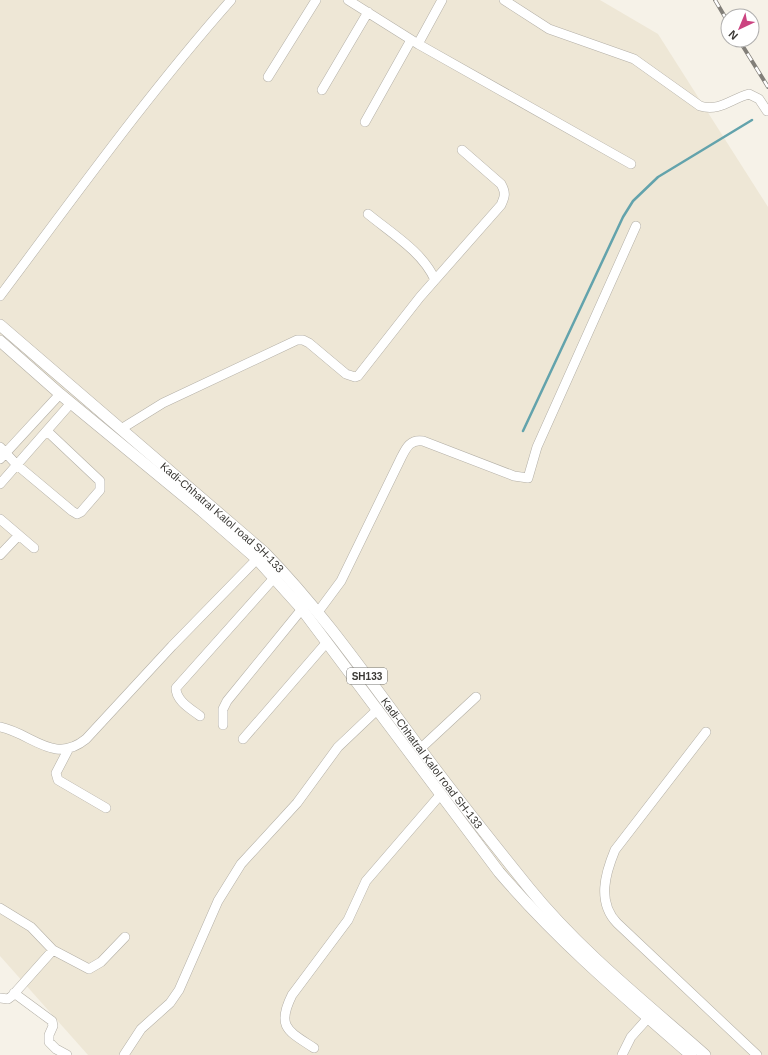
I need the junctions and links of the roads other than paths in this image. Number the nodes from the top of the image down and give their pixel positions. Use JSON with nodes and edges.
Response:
{"nodes":[{"id":1,"x":231,"y":0,"type":"edge"},
{"id":2,"x":316,"y":0,"type":"edge"},
{"id":3,"x":348,"y":0,"type":"edge"},
{"id":4,"x":442,"y":0,"type":"edge"},
{"id":5,"x":504,"y":0,"type":"edge"},
{"id":6,"x":368,"y":12,"type":"junction"},
{"id":7,"x":415,"y":42,"type":"junction"},
{"id":8,"x":268,"y":77,"type":"dead end"},
{"id":9,"x":322,"y":90,"type":"dead end"},
{"id":10,"x":768,"y":111,"type":"edge"},
{"id":11,"x":365,"y":122,"type":"dead end"},
{"id":12,"x":462,"y":150,"type":"dead end"},
{"id":13,"x":631,"y":164,"type":"dead end"},
{"id":14,"x":368,"y":214,"type":"dead end"},
{"id":15,"x":636,"y":226,"type":"dead end"},
{"id":16,"x":435,"y":280,"type":"junction"},
{"id":17,"x":0,"y":296,"type":"edge"},
{"id":18,"x":0,"y":325,"type":"edge"},
{"id":19,"x":0,"y":341,"type":"edge"},
{"id":20,"x":60,"y":394,"type":"junction"},
{"id":21,"x":71,"y":403,"type":"junction"},
{"id":22,"x":121,"y":428,"type":"junction"},
{"id":23,"x":47,"y":431,"type":"junction"},
{"id":24,"x":2,"y":453,"type":"edge"},
{"id":25,"x":17,"y":465,"type":"junction"},
{"id":26,"x":0,"y":484,"type":"edge"},
{"id":27,"x":0,"y":519,"type":"edge"},
{"id":28,"x":18,"y":536,"type":"junction"},
{"id":29,"x":34,"y":548,"type":"dead end"},
{"id":30,"x":0,"y":556,"type":"edge"},
{"id":31,"x":257,"y":559,"type":"junction"},
{"id":32,"x":274,"y":578,"type":"junction"},
{"id":33,"x":305,"y":605,"type":"junction"},
{"id":34,"x":318,"y":612,"type":"junction"},
{"id":35,"x":327,"y":642,"type":"junction"},
{"id":36,"x":476,"y":697,"type":"dead end"},
{"id":37,"x":378,"y":709,"type":"junction"},
{"id":38,"x":200,"y":716,"type":"dead end"},
{"id":39,"x":223,"y":725,"type":"dead end"},
{"id":40,"x":0,"y":727,"type":"edge"},
{"id":41,"x":706,"y":732,"type":"dead end"},
{"id":42,"x":243,"y":739,"type":"dead end"},
{"id":43,"x":420,"y":749,"type":"junction"},
{"id":44,"x":68,"y":750,"type":"junction"},
{"id":45,"x":441,"y":794,"type":"junction"},
{"id":46,"x":106,"y":808,"type":"dead end"},
{"id":47,"x":0,"y":908,"type":"edge"},
{"id":48,"x":125,"y":936,"type":"dead end"},
{"id":49,"x":53,"y":950,"type":"junction"},
{"id":50,"x":14,"y":993,"type":"junction"},
{"id":51,"x":0,"y":998,"type":"edge"},
{"id":52,"x":648,"y":1018,"type":"junction"},
{"id":53,"x":314,"y":1048,"type":"dead end"},
{"id":54,"x":67,"y":1055,"type":"edge"},
{"id":55,"x":124,"y":1055,"type":"edge"},
{"id":56,"x":622,"y":1055,"type":"edge"},
{"id":57,"x":691,"y":1055,"type":"edge"},
{"id":58,"x":705,"y":1055,"type":"edge"},
{"id":59,"x":756,"y":1055,"type":"edge"}],
"edges":[{"from":1,"to":17,"type":"street"},
{"from":2,"to":8,"type":"street"},
{"from":3,"to":6,"type":"street"},
{"from":4,"to":7,"type":"street"},
{"from":5,"to":10,"type":"street"},
{"from":6,"to":7,"type":"street"},
{"from":6,"to":9,"type":"street"},
{"from":7,"to":11,"type":"street"},
{"from":7,"to":13,"type":"street"},
{"from":12,"to":16,"type":"street"},
{"from":14,"to":16,"type":"street"},
{"from":15,"to":34,"type":"street"},
{"from":16,"to":22,"type":"street"},
{"from":18,"to":22,"type":"main road","name":"Kadi-Chhatral Kalol road SH-133","number":"SH133"},
{"from":19,"to":20,"type":"main road","name":"Kadi-Chhatral Kalol road SH-133","number":"SH133"},
{"from":20,"to":21,"type":"main road","name":"Kadi-Chhatral Kalol road SH-133","number":"SH133"},
{"from":20,"to":24,"type":"street"},
{"from":21,"to":23,"type":"street"},
{"from":21,"to":31,"type":"main road","name":"Kadi-Chhatral Kalol road SH-133","number":"SH133"},
{"from":22,"to":33,"type":"main road","name":"Kadi-Chhatral Kalol road SH-133","number":"SH133"},
{"from":23,"to":25,"type":"street"},
{"from":23,"to":25,"type":"street"},
{"from":24,"to":25,"type":"street"},
{"from":25,"to":26,"type":"street"},
{"from":27,"to":28,"type":"street"},
{"from":28,"to":29,"type":"street"},
{"from":28,"to":30,"type":"street"},
{"from":31,"to":32,"type":"main road","name":"Kadi-Chhatral Kalol road SH-133","number":"SH133"},
{"from":31,"to":44,"type":"street"},
{"from":32,"to":33,"type":"main road","name":"Kadi-Chhatral Kalol road SH-133","number":"SH133"},
{"from":32,"to":38,"type":"street"},
{"from":33,"to":34,"type":"main road","name":"Kadi-Chhatral Kalol road SH-133","number":"SH133"},
{"from":33,"to":35,"type":"main road","name":"Kadi-Chhatral Kalol road SH-133","number":"SH133"},
{"from":33,"to":39,"type":"street"},
{"from":34,"to":43,"type":"main road","name":"Kadi-Chhatral Kalol road SH-133","number":"SH133"},
{"from":35,"to":37,"type":"main road","name":"Kadi-Chhatral Kalol road SH-133","number":"SH133"},
{"from":35,"to":42,"type":"street"},
{"from":36,"to":43,"type":"street"},
{"from":37,"to":45,"type":"main road","name":"Kadi-Chhatral Kalol road SH-133","number":"SH133"},
{"from":37,"to":55,"type":"street"},
{"from":40,"to":44,"type":"street"},
{"from":41,"to":59,"type":"street"},
{"from":43,"to":58,"type":"main road","name":"Kadi-Chhatral Kalol road SH-133","number":"SH133"},
{"from":44,"to":46,"type":"street"},
{"from":45,"to":52,"type":"main road","name":"Kadi-Chhatral Kalol road SH-133","number":"SH133"},
{"from":45,"to":53,"type":"street"},
{"from":47,"to":49,"type":"street"},
{"from":48,"to":49,"type":"street"},
{"from":49,"to":50,"type":"street"},
{"from":50,"to":51,"type":"street"},
{"from":50,"to":54,"type":"street"},
{"from":52,"to":56,"type":"street"},
{"from":52,"to":57,"type":"main road","name":"Kadi-Chhatral Kalol road SH-133","number":"SH133"}]}
